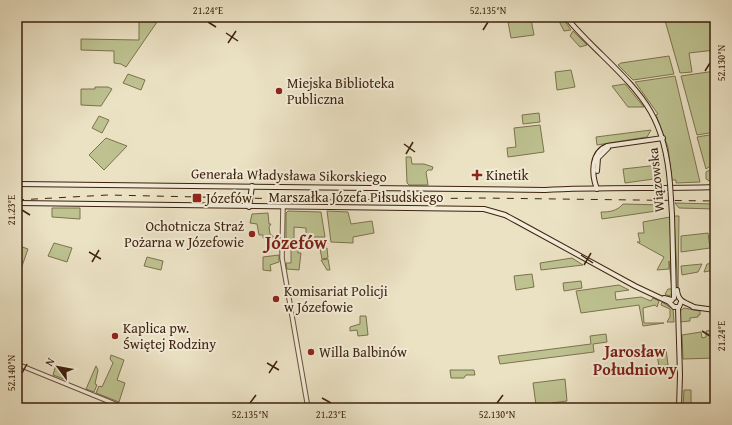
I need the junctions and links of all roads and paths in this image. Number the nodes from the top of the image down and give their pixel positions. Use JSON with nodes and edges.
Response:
{"nodes":[{"id":1,"x":566,"y":17,"type":"edge"},
{"id":2,"x":663,"y":138,"type":"junction"},
{"id":3,"x":17,"y":184,"type":"edge"},
{"id":4,"x":252,"y":186,"type":"junction"},
{"id":5,"x":670,"y":186,"type":"junction"},
{"id":6,"x":597,"y":188,"type":"junction"},
{"id":7,"x":715,"y":188,"type":"edge"},
{"id":8,"x":17,"y":203,"type":"edge"},
{"id":9,"x":250,"y":207,"type":"junction"},
{"id":10,"x":283,"y":207,"type":"junction"},
{"id":11,"x":676,"y":303,"type":"junction"},
{"id":12,"x":715,"y":310,"type":"edge"},
{"id":13,"x":17,"y":364,"type":"edge"},
{"id":14,"x":125,"y":408,"type":"edge"},
{"id":15,"x":308,"y":408,"type":"edge"},
{"id":16,"x":679,"y":408,"type":"edge"}],
"edges":[{"from":1,"to":2,"type":"main road","name":"Wiązowska"},
{"from":2,"to":5,"type":"main road","name":"Wiązowska"},
{"from":2,"to":6,"type":"main road"},
{"from":3,"to":4,"type":"main road","name":"Generała Władysława Sikorskiego"},
{"from":4,"to":6,"type":"main road","name":"Generała Władysława Sikorskiego"},
{"from":4,"to":9,"type":"main road"},
{"from":5,"to":6,"type":"main road","name":"Generała Władysława Sikorskiego"},
{"from":5,"to":7,"type":"main road","name":"Generała Władysława Sikorskiego"},
{"from":5,"to":11,"type":"main road","name":"Wiązowska","bridge":true},
{"from":8,"to":9,"type":"main road","name":"Marszałka Józefa Piłsudskiego"},
{"from":9,"to":10,"type":"main road","name":"Marszałka Józefa Piłsudskiego"},
{"from":10,"to":11,"type":"main road","name":"Marszałka Józefa Piłsudskiego"},
{"from":10,"to":15,"type":"street"},
{"from":11,"to":12,"type":"main road","name":"Marszałka Józefa Piłsudskiego"},
{"from":11,"to":16,"type":"main road","name":"Wiązowska"},
{"from":13,"to":14,"type":"street"}]}
